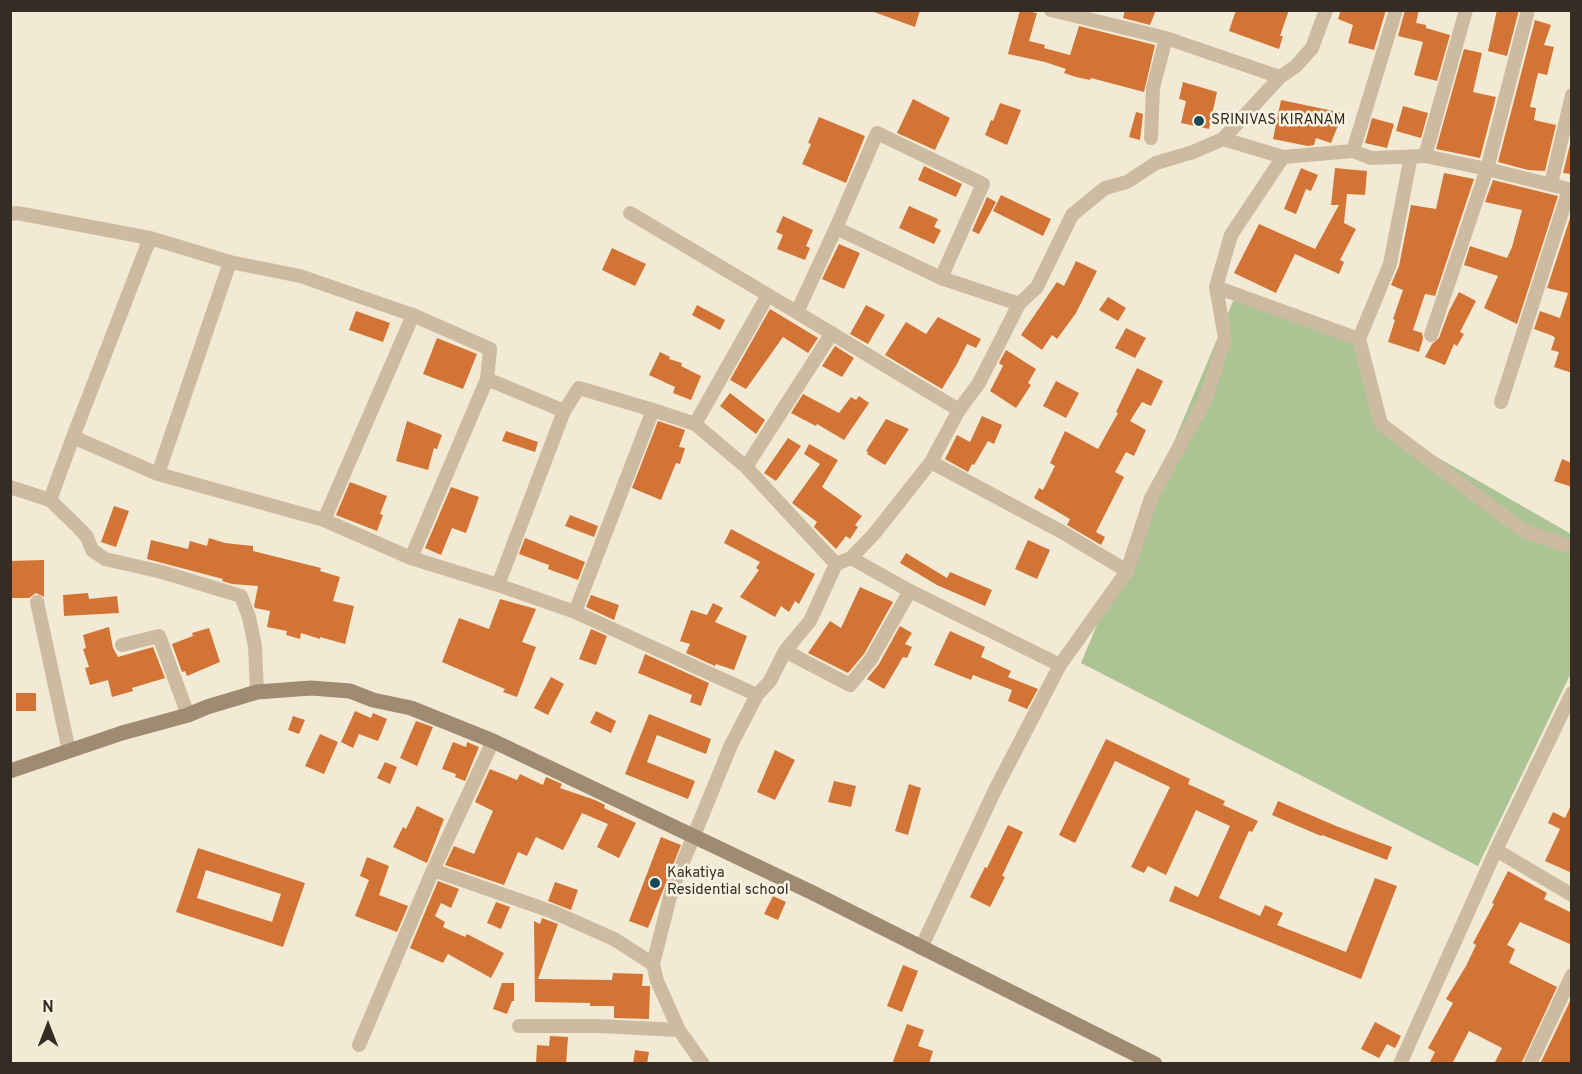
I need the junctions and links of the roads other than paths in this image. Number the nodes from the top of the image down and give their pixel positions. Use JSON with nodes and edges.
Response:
{"nodes":[{"id":1,"x":1051,"y":10,"type":"edge"},
{"id":2,"x":1326,"y":10,"type":"edge"},
{"id":3,"x":1396,"y":10,"type":"edge"},
{"id":4,"x":1466,"y":10,"type":"edge"},
{"id":5,"x":1528,"y":10,"type":"edge"},
{"id":6,"x":1166,"y":38,"type":"junction"},
{"id":7,"x":1280,"y":77,"type":"junction"},
{"id":8,"x":1572,"y":95,"type":"edge"},
{"id":9,"x":1151,"y":138,"type":"dead end"},
{"id":10,"x":1223,"y":139,"type":"junction"},
{"id":11,"x":1353,"y":151,"type":"junction"},
{"id":12,"x":1411,"y":156,"type":"junction"},
{"id":13,"x":1425,"y":156,"type":"junction"},
{"id":14,"x":1283,"y":157,"type":"junction"},
{"id":15,"x":1487,"y":169,"type":"junction"},
{"id":16,"x":1551,"y":184,"type":"junction"},
{"id":17,"x":1570,"y":190,"type":"edge"},
{"id":18,"x":630,"y":213,"type":"dead end"},
{"id":19,"x":10,"y":214,"type":"edge"},
{"id":20,"x":836,"y":228,"type":"junction"},
{"id":21,"x":150,"y":238,"type":"junction"},
{"id":22,"x":230,"y":262,"type":"junction"},
{"id":23,"x":941,"y":278,"type":"junction"},
{"id":24,"x":1216,"y":287,"type":"junction"},
{"id":25,"x":768,"y":295,"type":"junction"},
{"id":26,"x":1019,"y":304,"type":"junction"},
{"id":27,"x":797,"y":312,"type":"junction"},
{"id":28,"x":413,"y":315,"type":"junction"},
{"id":29,"x":832,"y":333,"type":"junction"},
{"id":30,"x":1431,"y":335,"type":"dead end"},
{"id":31,"x":1359,"y":339,"type":"junction"},
{"id":32,"x":487,"y":379,"type":"junction"},
{"id":33,"x":1501,"y":402,"type":"dead end"},
{"id":34,"x":653,"y":410,"type":"junction"},
{"id":35,"x":959,"y":410,"type":"junction"},
{"id":36,"x":564,"y":411,"type":"junction"},
{"id":37,"x":695,"y":424,"type":"junction"},
{"id":38,"x":73,"y":437,"type":"junction"},
{"id":39,"x":931,"y":462,"type":"junction"},
{"id":40,"x":746,"y":467,"type":"junction"},
{"id":41,"x":158,"y":474,"type":"junction"},
{"id":42,"x":10,"y":487,"type":"edge"},
{"id":43,"x":50,"y":500,"type":"junction"},
{"id":44,"x":324,"y":520,"type":"junction"},
{"id":45,"x":1572,"y":547,"type":"edge"},
{"id":46,"x":411,"y":558,"type":"junction"},
{"id":47,"x":851,"y":558,"type":"junction"},
{"id":48,"x":836,"y":564,"type":"junction"},
{"id":49,"x":1126,"y":571,"type":"junction"},
{"id":50,"x":498,"y":585,"type":"junction"},
{"id":51,"x":910,"y":591,"type":"junction"},
{"id":52,"x":38,"y":602,"type":"dead end"},
{"id":53,"x":575,"y":612,"type":"junction"},
{"id":54,"x":122,"y":645,"type":"dead end"},
{"id":55,"x":785,"y":651,"type":"junction"},
{"id":56,"x":1060,"y":665,"type":"junction"},
{"id":57,"x":257,"y":692,"type":"junction"},
{"id":58,"x":1572,"y":693,"type":"edge"},
{"id":59,"x":758,"y":695,"type":"junction"},
{"id":60,"x":188,"y":715,"type":"junction"},
{"id":61,"x":493,"y":741,"type":"junction"},
{"id":62,"x":69,"y":751,"type":"junction"},
{"id":63,"x":10,"y":771,"type":"edge"},
{"id":64,"x":693,"y":835,"type":"junction"},
{"id":65,"x":1496,"y":849,"type":"junction"},
{"id":66,"x":433,"y":870,"type":"junction"},
{"id":67,"x":1572,"y":895,"type":"edge"},
{"id":68,"x":921,"y":948,"type":"junction"},
{"id":69,"x":653,"y":964,"type":"junction"},
{"id":70,"x":1572,"y":975,"type":"edge"},
{"id":71,"x":519,"y":1026,"type":"dead end"},
{"id":72,"x":678,"y":1030,"type":"junction"},
{"id":73,"x":359,"y":1045,"type":"dead end"},
{"id":74,"x":703,"y":1064,"type":"edge"},
{"id":75,"x":1155,"y":1064,"type":"edge"},
{"id":76,"x":1400,"y":1064,"type":"edge"},
{"id":77,"x":1530,"y":1064,"type":"edge"}],
"edges":[{"from":1,"to":6,"type":"street"},
{"from":2,"to":7,"type":"street"},
{"from":3,"to":11,"type":"street"},
{"from":4,"to":13,"type":"street"},
{"from":5,"to":15,"type":"street"},
{"from":6,"to":7,"type":"street"},
{"from":6,"to":9,"type":"street"},
{"from":7,"to":10,"type":"street"},
{"from":8,"to":16,"type":"street"},
{"from":10,"to":14,"type":"street"},
{"from":10,"to":26,"type":"street"},
{"from":11,"to":12,"type":"street"},
{"from":11,"to":14,"type":"street"},
{"from":12,"to":13,"type":"street"},
{"from":12,"to":31,"type":"street"},
{"from":13,"to":15,"type":"street"},
{"from":14,"to":24,"type":"street"},
{"from":15,"to":16,"type":"street"},
{"from":15,"to":30,"type":"street"},
{"from":16,"to":17,"type":"street"},
{"from":17,"to":33,"type":"street"},
{"from":18,"to":25,"type":"street"},
{"from":19,"to":21,"type":"street"},
{"from":20,"to":23,"type":"street"},
{"from":20,"to":23,"type":"street"},
{"from":20,"to":27,"type":"street"},
{"from":21,"to":22,"type":"street"},
{"from":21,"to":38,"type":"street"},
{"from":22,"to":28,"type":"street"},
{"from":22,"to":41,"type":"street"},
{"from":23,"to":26,"type":"street"},
{"from":24,"to":31,"type":"street"},
{"from":24,"to":49,"type":"street"},
{"from":25,"to":27,"type":"street"},
{"from":25,"to":37,"type":"street"},
{"from":26,"to":35,"type":"street"},
{"from":27,"to":29,"type":"street"},
{"from":28,"to":32,"type":"street"},
{"from":28,"to":44,"type":"street"},
{"from":29,"to":35,"type":"street"},
{"from":29,"to":40,"type":"street"},
{"from":31,"to":45,"type":"street"},
{"from":32,"to":36,"type":"street"},
{"from":32,"to":46,"type":"street"},
{"from":34,"to":36,"type":"street"},
{"from":34,"to":37,"type":"street"},
{"from":34,"to":53,"type":"street"},
{"from":35,"to":39,"type":"street"},
{"from":36,"to":50,"type":"street"},
{"from":37,"to":40,"type":"street"},
{"from":38,"to":41,"type":"street"},
{"from":38,"to":43,"type":"street"},
{"from":39,"to":47,"type":"street"},
{"from":39,"to":49,"type":"street"},
{"from":40,"to":48,"type":"street"},
{"from":41,"to":44,"type":"street"},
{"from":42,"to":43,"type":"street"},
{"from":43,"to":57,"type":"street"},
{"from":44,"to":46,"type":"street"},
{"from":46,"to":50,"type":"street"},
{"from":47,"to":48,"type":"street"},
{"from":47,"to":51,"type":"street"},
{"from":48,"to":55,"type":"street"},
{"from":49,"to":56,"type":"street"},
{"from":50,"to":53,"type":"street"},
{"from":51,"to":55,"type":"street"},
{"from":51,"to":56,"type":"street"},
{"from":52,"to":62,"type":"street"},
{"from":53,"to":59,"type":"street"},
{"from":54,"to":60,"type":"street"},
{"from":55,"to":59,"type":"street"},
{"from":56,"to":68,"type":"street"},
{"from":57,"to":60,"type":"main road"},
{"from":57,"to":61,"type":"main road"},
{"from":58,"to":65,"type":"street"},
{"from":59,"to":64,"type":"street"},
{"from":60,"to":62,"type":"main road"},
{"from":61,"to":64,"type":"main road"},
{"from":61,"to":66,"type":"street"},
{"from":62,"to":63,"type":"main road"},
{"from":64,"to":68,"type":"main road"},
{"from":64,"to":69,"type":"street"},
{"from":65,"to":67,"type":"street"},
{"from":65,"to":76,"type":"street"},
{"from":66,"to":69,"type":"street"},
{"from":66,"to":73,"type":"street"},
{"from":68,"to":75,"type":"main road"},
{"from":69,"to":72,"type":"street"},
{"from":70,"to":77,"type":"street"},
{"from":71,"to":72,"type":"street"},
{"from":72,"to":74,"type":"street"}]}
